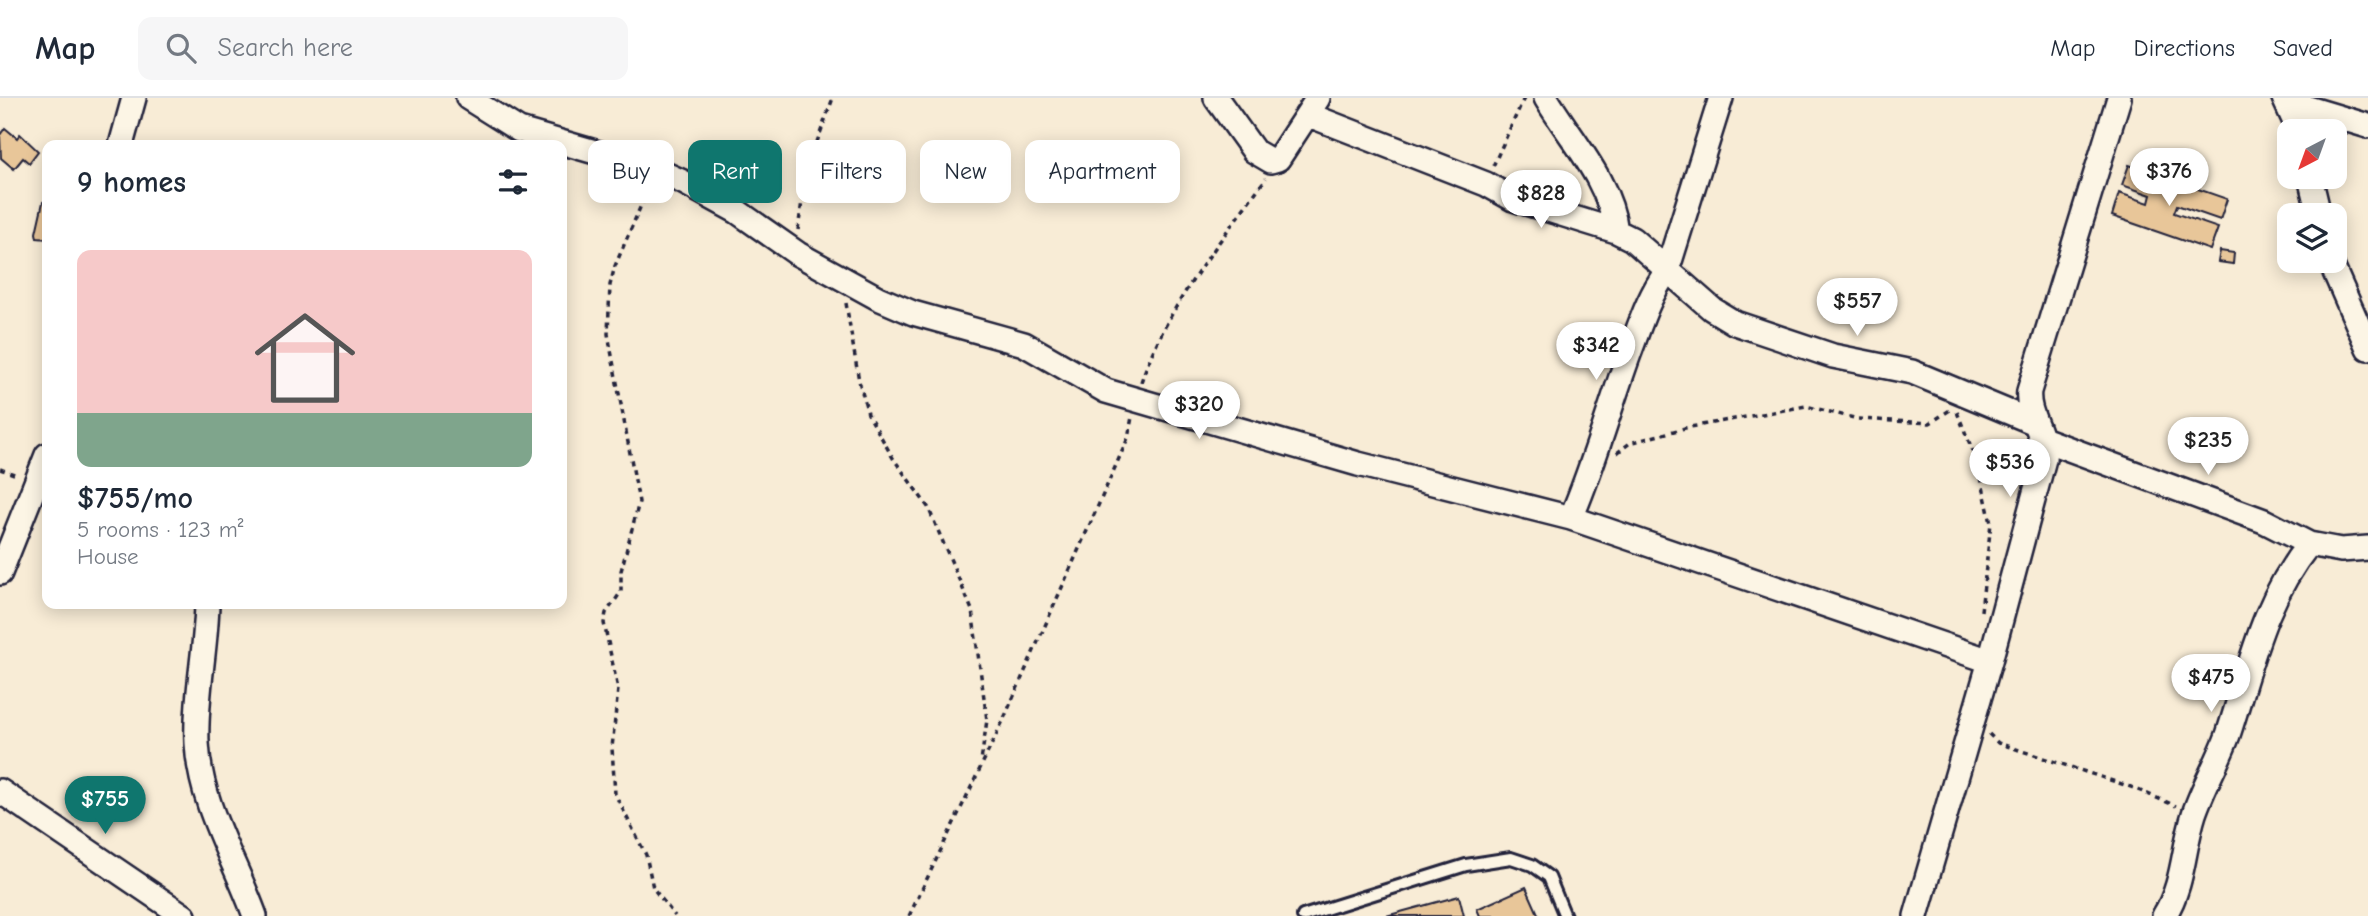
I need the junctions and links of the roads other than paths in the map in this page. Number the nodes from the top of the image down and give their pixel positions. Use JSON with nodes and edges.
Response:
{"nodes":[{"id":1,"x":135,"y":98,"type":"edge"},
{"id":2,"x":468,"y":98,"type":"edge"},
{"id":3,"x":1216,"y":98,"type":"edge"},
{"id":4,"x":1546,"y":98,"type":"edge"},
{"id":5,"x":1721,"y":98,"type":"edge"},
{"id":6,"x":2116,"y":99,"type":"edge"},
{"id":7,"x":2286,"y":102,"type":"edge"},
{"id":8,"x":1313,"y":106,"type":"edge"},
{"id":9,"x":2294,"y":119,"type":"edge"},
{"id":10,"x":2368,"y":126,"type":"edge"},
{"id":11,"x":122,"y":140,"type":"edge"},
{"id":12,"x":546,"y":140,"type":"edge"},
{"id":13,"x":567,"y":146,"type":"edge"},
{"id":14,"x":1616,"y":231,"type":"junction"},
{"id":15,"x":1667,"y":271,"type":"junction"},
{"id":16,"x":2335,"y":273,"type":"edge"},
{"id":17,"x":2368,"y":348,"type":"edge"},
{"id":18,"x":2039,"y":431,"type":"junction"},
{"id":19,"x":42,"y":468,"type":"edge"},
{"id":20,"x":1571,"y":518,"type":"junction"},
{"id":21,"x":2309,"y":544,"type":"junction"},
{"id":22,"x":2368,"y":548,"type":"edge"},
{"id":23,"x":0,"y":573,"type":"edge"},
{"id":24,"x":207,"y":609,"type":"edge"},
{"id":25,"x":1990,"y":661,"type":"junction"},
{"id":26,"x":0,"y":791,"type":"edge"},
{"id":27,"x":163,"y":909,"type":"edge"},
{"id":28,"x":184,"y":916,"type":"edge"},
{"id":29,"x":255,"y":916,"type":"edge"},
{"id":30,"x":1303,"y":916,"type":"edge"},
{"id":31,"x":1565,"y":916,"type":"edge"},
{"id":32,"x":1916,"y":916,"type":"edge"},
{"id":33,"x":2164,"y":916,"type":"edge"}],
"edges":[{"from":1,"to":11,"type":"street"},
{"from":2,"to":12,"type":"street"},
{"from":3,"to":8,"type":"street"},
{"from":4,"to":14,"type":"street"},
{"from":5,"to":15,"type":"street"},
{"from":6,"to":18,"type":"street"},
{"from":7,"to":9,"type":"street"},
{"from":7,"to":10,"type":"street"},
{"from":8,"to":14,"type":"street"},
{"from":13,"to":20,"type":"street"},
{"from":14,"to":15,"type":"street"},
{"from":15,"to":18,"type":"street"},
{"from":15,"to":20,"type":"street"},
{"from":16,"to":17,"type":"street"},
{"from":18,"to":21,"type":"street"},
{"from":18,"to":25,"type":"street"},
{"from":19,"to":23,"type":"street"},
{"from":20,"to":25,"type":"street"},
{"from":21,"to":22,"type":"street"},
{"from":21,"to":33,"type":"street"},
{"from":24,"to":29,"type":"street"},
{"from":25,"to":32,"type":"street"},
{"from":26,"to":27,"type":"street"},
{"from":27,"to":28,"type":"street"},
{"from":30,"to":31,"type":"lane"}]}
